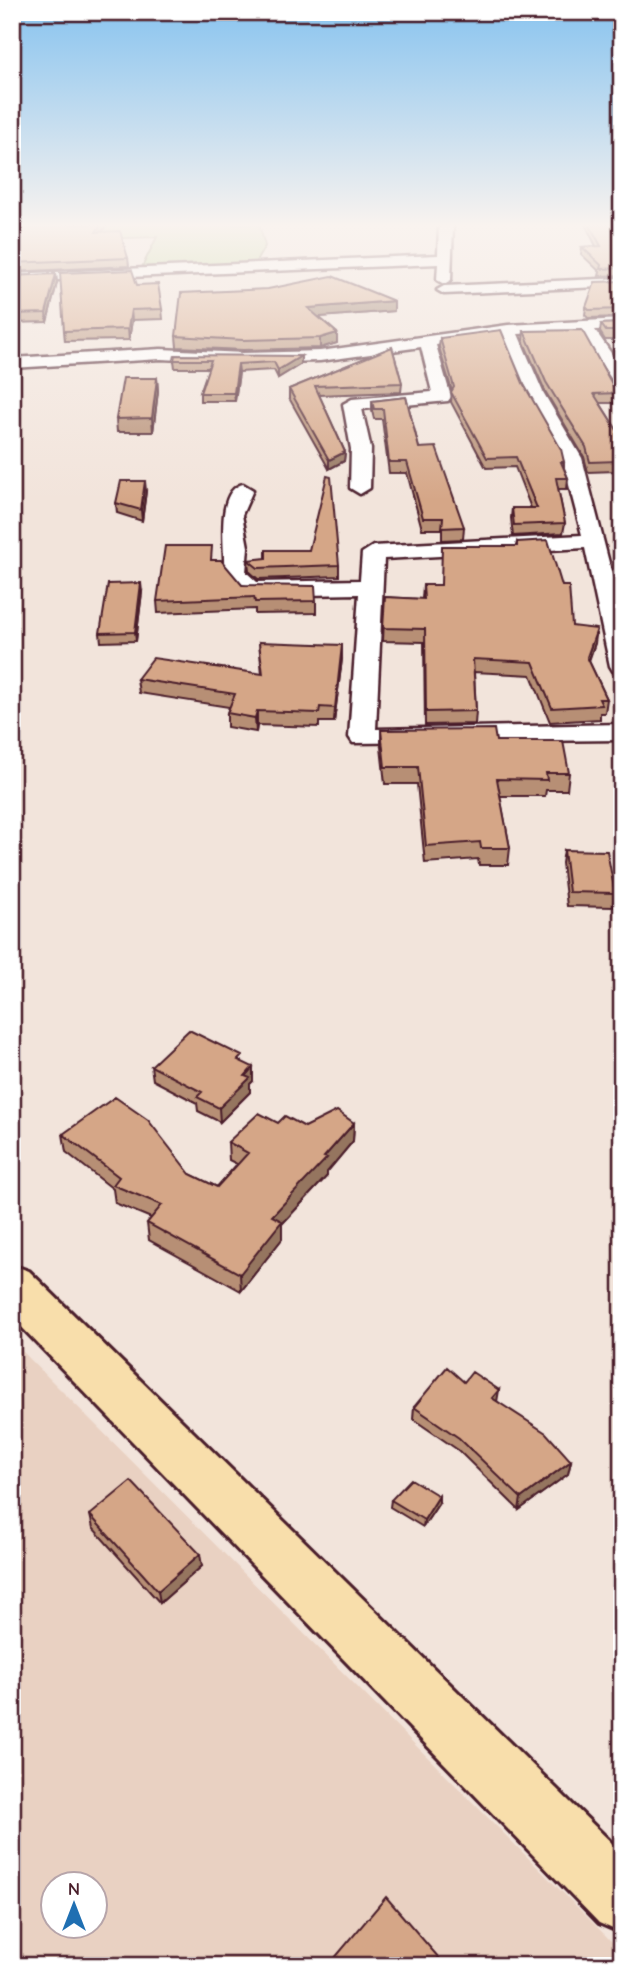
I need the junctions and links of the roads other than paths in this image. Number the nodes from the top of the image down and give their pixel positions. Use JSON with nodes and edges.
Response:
{"nodes":[{"id":1,"x":622,"y":324,"type":"edge"},
{"id":2,"x":583,"y":325,"type":"junction"},
{"id":3,"x":508,"y":330,"type":"junction"},
{"id":4,"x":428,"y":333,"type":"junction"},
{"id":5,"x":12,"y":363,"type":"edge"},
{"id":6,"x":622,"y":382,"type":"edge"},
{"id":7,"x":360,"y":488,"type":"dead end"},
{"id":8,"x":243,"y":490,"type":"dead end"},
{"id":9,"x":594,"y":541,"type":"junction"},
{"id":10,"x":370,"y":587,"type":"junction"},
{"id":11,"x":622,"y":666,"type":"edge"},
{"id":12,"x":622,"y":732,"type":"edge"},
{"id":13,"x":13,"y":1287,"type":"edge"},
{"id":14,"x":622,"y":1900,"type":"edge"}],
"edges":[{"from":1,"to":2,"type":"street"},
{"from":2,"to":3,"type":"street"},
{"from":2,"to":6,"type":"street"},
{"from":3,"to":4,"type":"street"},
{"from":3,"to":9,"type":"street"},
{"from":4,"to":5,"type":"street"},
{"from":4,"to":7,"type":"street"},
{"from":8,"to":10,"type":"street"},
{"from":9,"to":10,"type":"street"},
{"from":9,"to":11,"type":"street"},
{"from":10,"to":12,"type":"street"},
{"from":13,"to":14,"type":"main road"}]}
